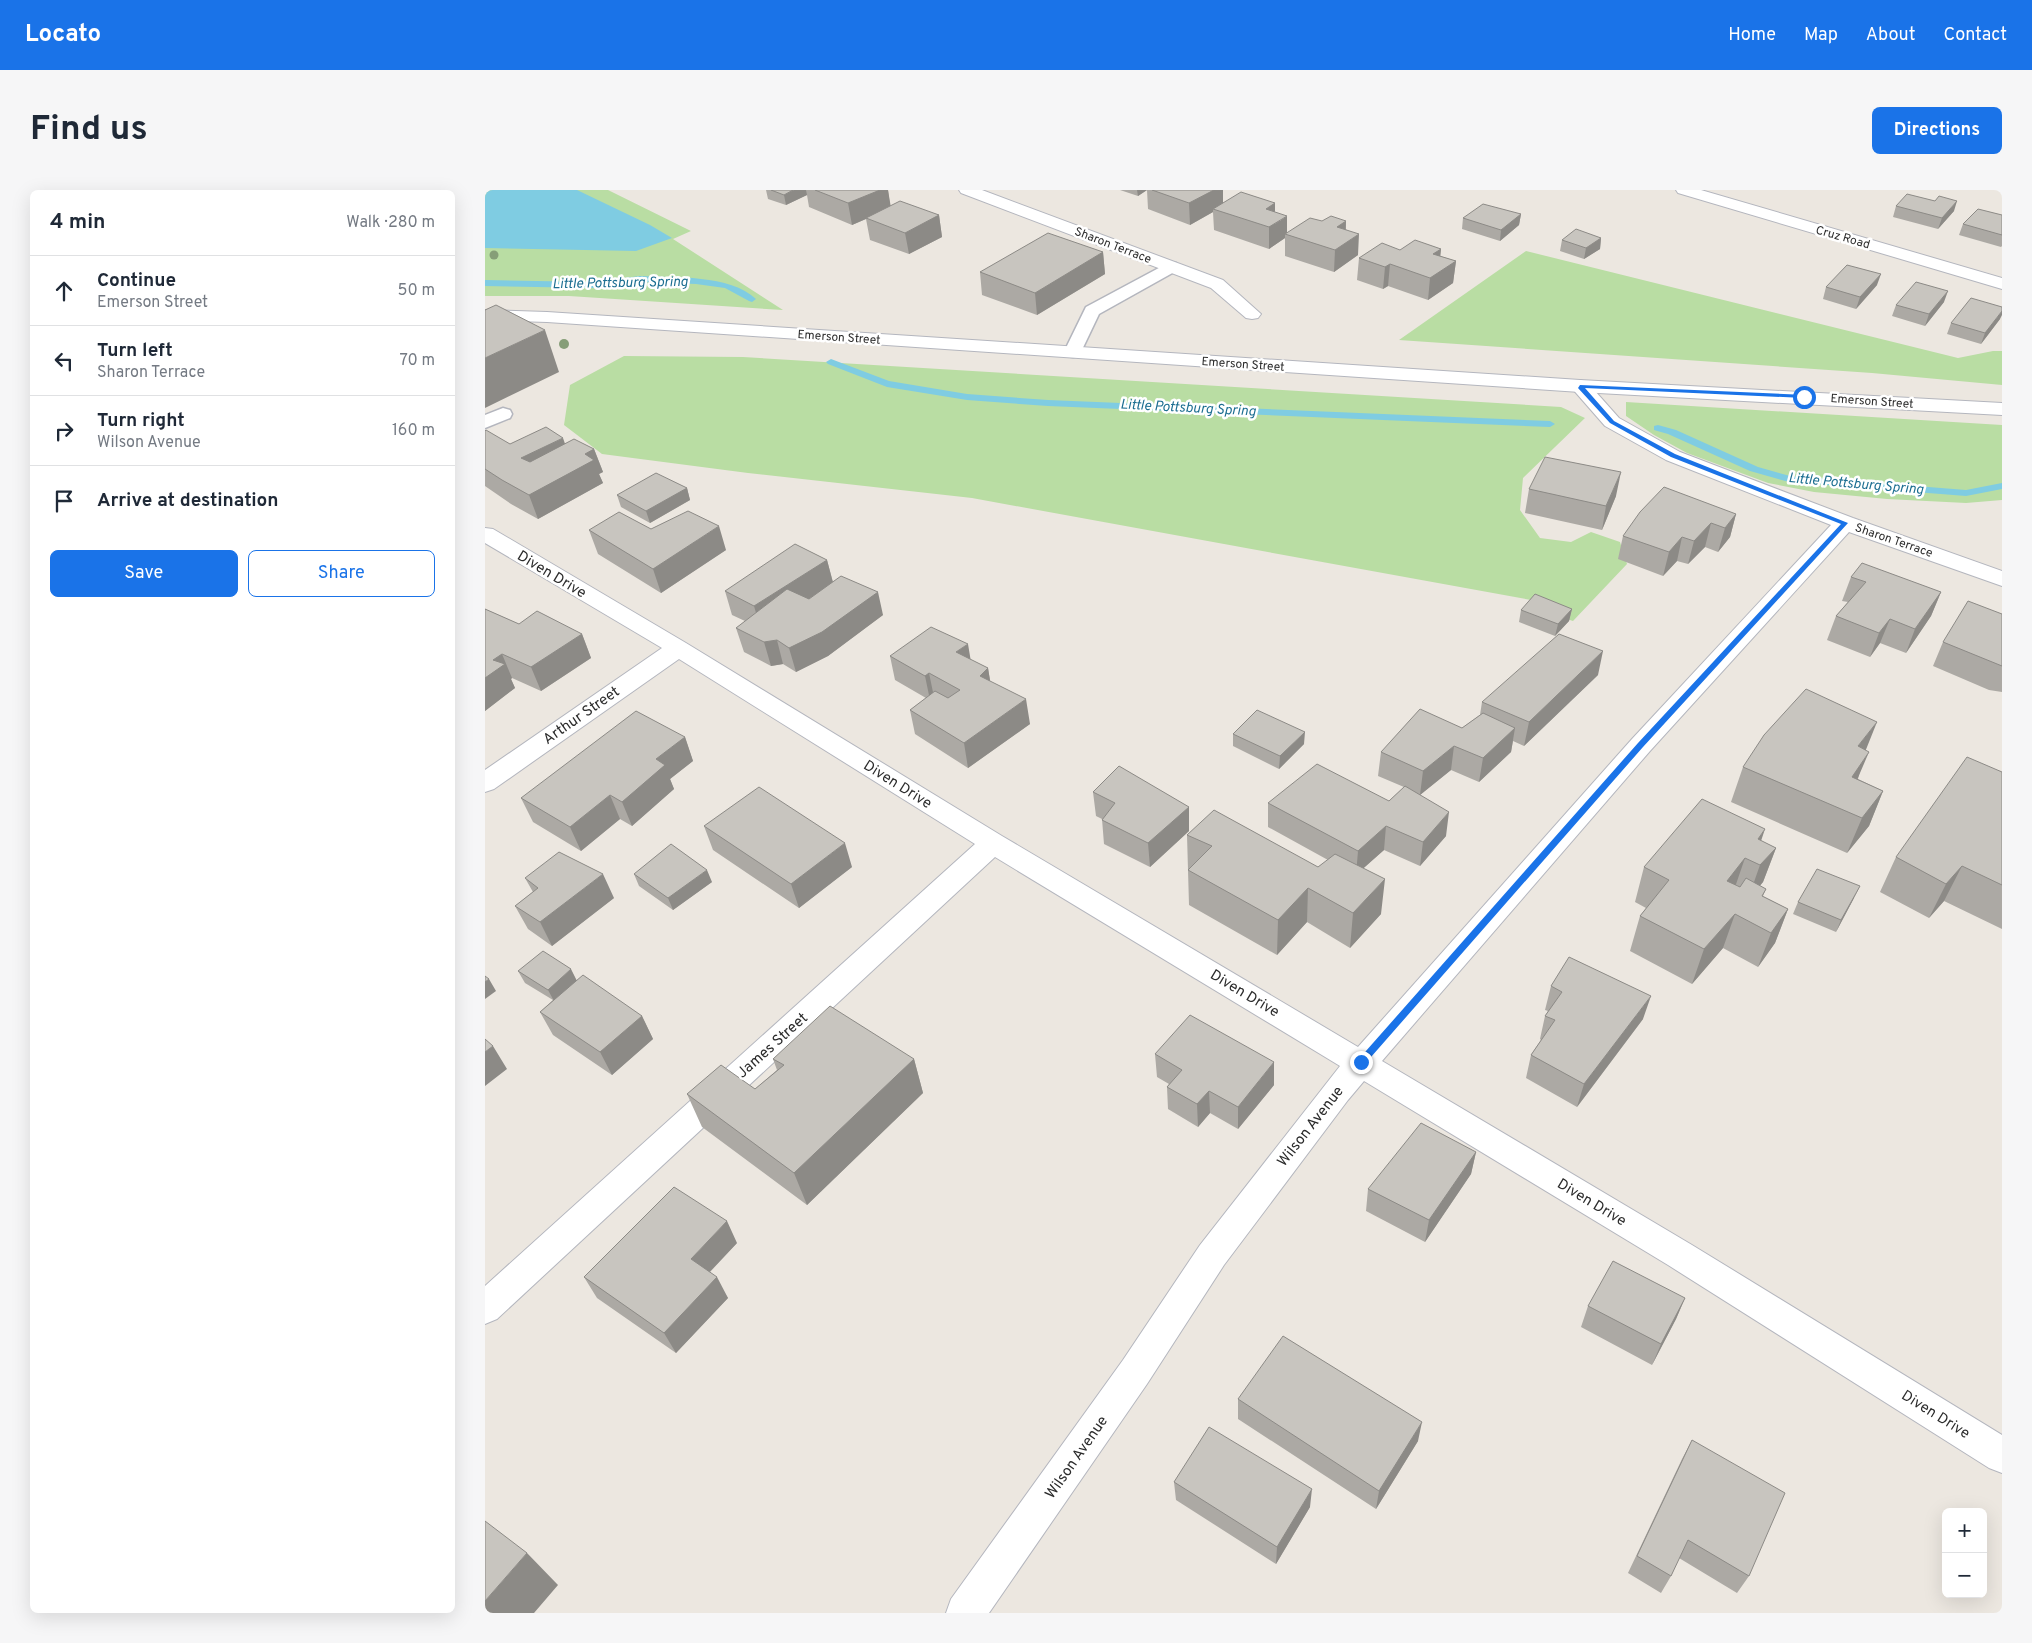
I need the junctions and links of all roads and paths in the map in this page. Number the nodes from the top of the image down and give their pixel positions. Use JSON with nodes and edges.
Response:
{"nodes":[{"id":1,"x":967,"y":190,"type":"edge"},
{"id":2,"x":1684,"y":190,"type":"edge"},
{"id":3,"x":1170,"y":267,"type":"junction"},
{"id":4,"x":2002,"y":284,"type":"edge"},
{"id":5,"x":1252,"y":314,"type":"dead end"},
{"id":6,"x":485,"y":315,"type":"edge"},
{"id":7,"x":1073,"y":352,"type":"junction"},
{"id":8,"x":1580,"y":386,"type":"junction"},
{"id":9,"x":2002,"y":409,"type":"edge"},
{"id":10,"x":503,"y":414,"type":"dead end"},
{"id":11,"x":485,"y":422,"type":"edge"},
{"id":12,"x":1845,"y":523,"type":"junction"},
{"id":13,"x":485,"y":534,"type":"edge"},
{"id":14,"x":2002,"y":579,"type":"edge"},
{"id":15,"x":677,"y":648,"type":"junction"},
{"id":16,"x":485,"y":783,"type":"edge"},
{"id":17,"x":993,"y":843,"type":"junction"},
{"id":18,"x":1361,"y":1062,"type":"junction"},
{"id":19,"x":485,"y":1308,"type":"edge"},
{"id":20,"x":2002,"y":1455,"type":"edge"},
{"id":21,"x":965,"y":1613,"type":"edge"}],
"edges":[{"from":1,"to":3,"type":"street","name":"Sharon Terrace"},
{"from":2,"to":4,"type":"street","name":"Cruz Road"},
{"from":3,"to":5,"type":"street","name":"Sharon Terrace"},
{"from":3,"to":7,"type":"lane"},
{"from":6,"to":7,"type":"street","name":"Emerson Street"},
{"from":7,"to":8,"type":"street","name":"Emerson Street"},
{"from":8,"to":9,"type":"street","name":"Emerson Street"},
{"from":8,"to":12,"type":"street","name":"Sharon Terrace"},
{"from":10,"to":11,"type":"lane"},
{"from":12,"to":14,"type":"street","name":"Sharon Terrace"},
{"from":12,"to":18,"type":"street","name":"Wilson Avenue"},
{"from":13,"to":15,"type":"street","name":"Diven Drive"},
{"from":15,"to":16,"type":"street","name":"Arthur Street"},
{"from":15,"to":17,"type":"street","name":"Diven Drive"},
{"from":17,"to":18,"type":"street","name":"Diven Drive"},
{"from":17,"to":19,"type":"street","name":"James Street"},
{"from":18,"to":20,"type":"street","name":"Diven Drive"},
{"from":18,"to":21,"type":"street","name":"Wilson Avenue"}]}
